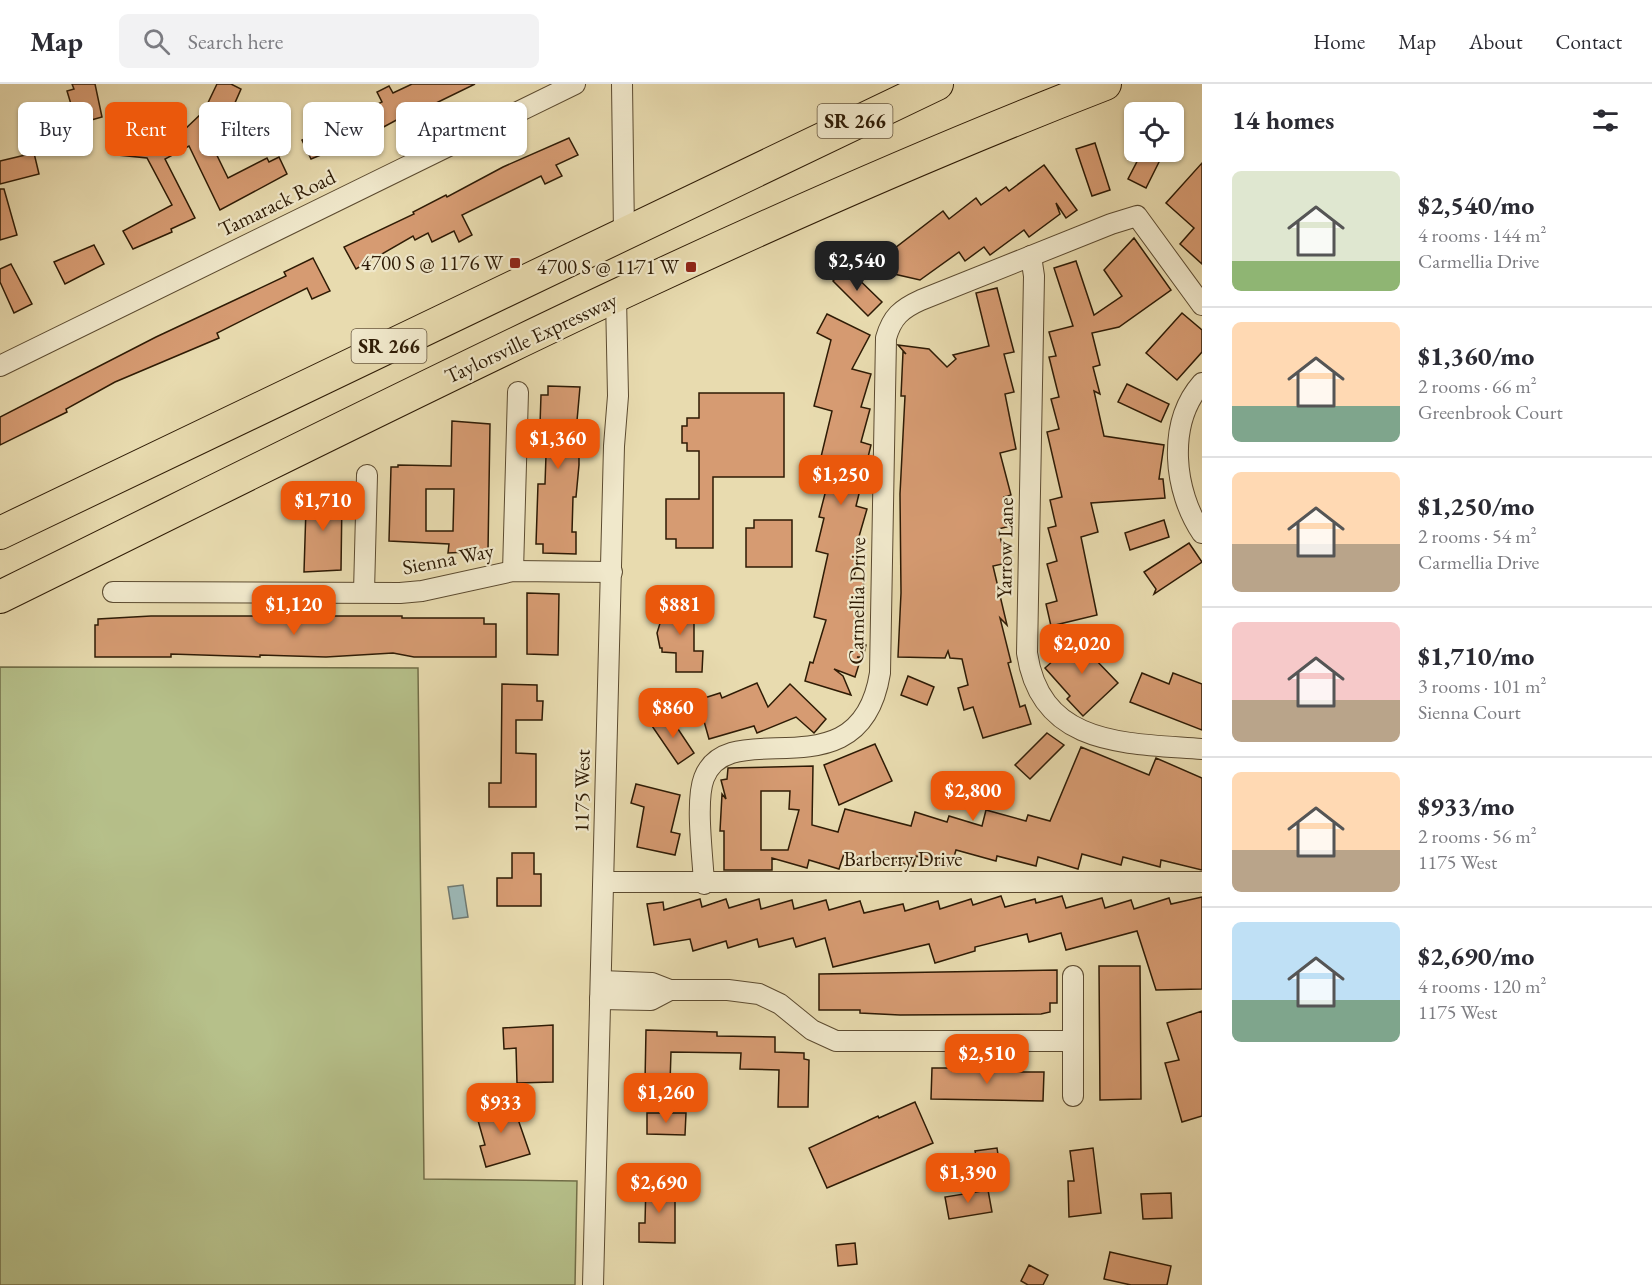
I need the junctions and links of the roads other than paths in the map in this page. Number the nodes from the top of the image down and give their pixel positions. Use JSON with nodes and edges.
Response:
{"nodes":[{"id":1,"x":574,"y":84,"type":"edge"},
{"id":2,"x":622,"y":84,"type":"edge"},
{"id":3,"x":937,"y":84,"type":"edge"},
{"id":4,"x":1105,"y":84,"type":"edge"},
{"id":5,"x":624,"y":234,"type":"junction"},
{"id":6,"x":1031,"y":256,"type":"junction"},
{"id":7,"x":616,"y":297,"type":"junction"},
{"id":8,"x":1202,"y":305,"type":"edge"},
{"id":9,"x":0,"y":366,"type":"edge"},
{"id":10,"x":1202,"y":383,"type":"edge"},
{"id":11,"x":518,"y":392,"type":"dead end"},
{"id":12,"x":367,"y":475,"type":"dead end"},
{"id":13,"x":0,"y":533,"type":"edge"},
{"id":14,"x":1202,"y":533,"type":"edge"},
{"id":15,"x":513,"y":571,"type":"junction"},
{"id":16,"x":612,"y":572,"type":"junction"},
{"id":17,"x":113,"y":592,"type":"dead end"},
{"id":18,"x":364,"y":592,"type":"junction"},
{"id":19,"x":0,"y":597,"type":"edge"},
{"id":20,"x":1202,"y":749,"type":"edge"},
{"id":21,"x":604,"y":882,"type":"junction"},
{"id":22,"x":1202,"y":882,"type":"edge"},
{"id":23,"x":704,"y":884,"type":"junction"},
{"id":24,"x":1073,"y":976,"type":"dead end"},
{"id":25,"x":601,"y":990,"type":"junction"},
{"id":26,"x":1073,"y":1041,"type":"junction"},
{"id":27,"x":1073,"y":1096,"type":"dead end"},
{"id":28,"x":593,"y":1285,"type":"edge"}],
"edges":[{"from":1,"to":9,"type":"street","name":"Tamarack Road"},
{"from":2,"to":5,"type":"street"},
{"from":3,"to":5,"type":"main road","number":"SR 266"},
{"from":4,"to":7,"type":"main road","name":"Taylorsville Expressway","number":"SR 266"},
{"from":5,"to":13,"type":"main road","number":"SR 266"},
{"from":6,"to":8,"type":"street","name":"Carmellia Drive"},
{"from":6,"to":20,"type":"street","name":"Yarrow Lane"},
{"from":6,"to":23,"type":"street","name":"Carmellia Drive"},
{"from":7,"to":16,"type":"street","name":"1175 West"},
{"from":7,"to":19,"type":"main road","name":"Taylorsville Expressway","number":"SR 266"},
{"from":10,"to":14,"type":"street"},
{"from":11,"to":15,"type":"street"},
{"from":12,"to":18,"type":"street"},
{"from":15,"to":16,"type":"street","name":"Sienna Way"},
{"from":15,"to":18,"type":"street","name":"Sienna Way"},
{"from":16,"to":21,"type":"street","name":"1175 West"},
{"from":17,"to":18,"type":"street","name":"Sienna Way"},
{"from":21,"to":23,"type":"street","name":"Barberry Drive"},
{"from":21,"to":25,"type":"street","name":"1175 West"},
{"from":22,"to":23,"type":"street","name":"Barberry Drive"},
{"from":24,"to":26,"type":"street"},
{"from":25,"to":26,"type":"street"},
{"from":25,"to":28,"type":"street","name":"1175 West"},
{"from":26,"to":27,"type":"street"}]}
